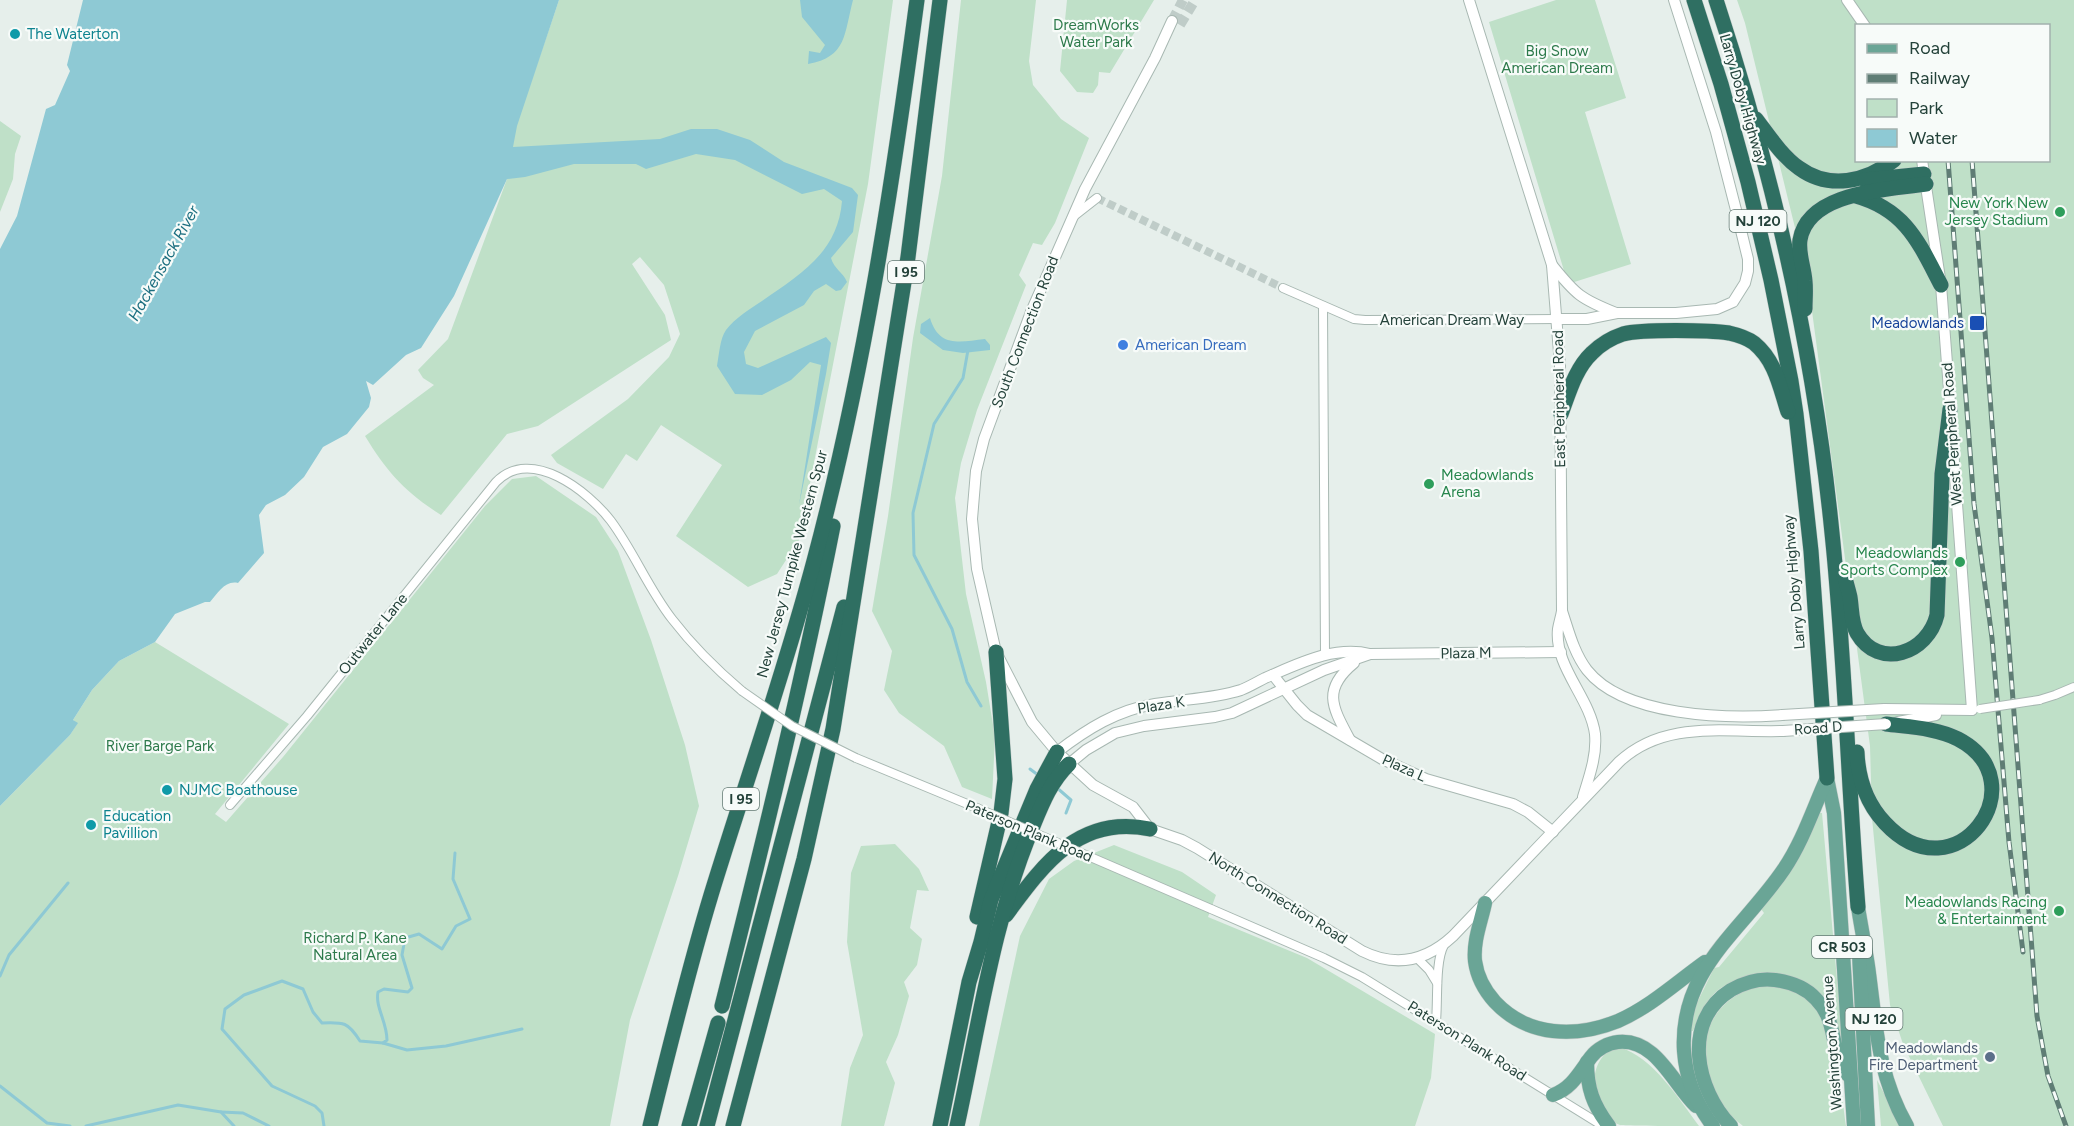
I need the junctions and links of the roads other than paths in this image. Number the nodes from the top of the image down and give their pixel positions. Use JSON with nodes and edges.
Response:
{"nodes":[{"id":1,"x":917,"y":0,"type":"edge"},
{"id":2,"x":940,"y":0,"type":"edge"},
{"id":3,"x":1469,"y":0,"type":"edge"},
{"id":4,"x":1674,"y":0,"type":"edge"},
{"id":5,"x":1694,"y":0,"type":"edge"},
{"id":6,"x":1716,"y":0,"type":"edge"},
{"id":7,"x":1847,"y":0,"type":"edge"},
{"id":8,"x":1176,"y":23,"type":"tunnel mouth"},
{"id":9,"x":1864,"y":24,"type":"edge"},
{"id":10,"x":1752,"y":115,"type":"junction"},
{"id":11,"x":1891,"y":162,"type":"edge"},
{"id":12,"x":1924,"y":173,"type":"edge"},
{"id":13,"x":1856,"y":179,"type":"junction"},
{"id":14,"x":1856,"y":196,"type":"junction"},
{"id":15,"x":1097,"y":198,"type":"dead end"},
{"id":16,"x":1071,"y":218,"type":"junction"},
{"id":17,"x":1552,"y":265,"type":"junction"},
{"id":18,"x":1941,"y":285,"type":"junction"},
{"id":19,"x":1283,"y":288,"type":"tunnel mouth"},
{"id":20,"x":1323,"y":306,"type":"junction"},
{"id":21,"x":1617,"y":313,"type":"junction"},
{"id":22,"x":1557,"y":319,"type":"junction"},
{"id":23,"x":1806,"y":348,"type":"junction"},
{"id":24,"x":1950,"y":409,"type":"junction"},
{"id":25,"x":1561,"y":414,"type":"junction"},
{"id":26,"x":1798,"y":447,"type":"junction"},
{"id":27,"x":838,"y":464,"type":"junction"},
{"id":28,"x":519,"y":468,"type":"joint"},
{"id":29,"x":1832,"y":533,"type":"junction"},
{"id":30,"x":863,"y":542,"type":"junction"},
{"id":31,"x":1562,"y":611,"type":"junction"},
{"id":32,"x":996,"y":652,"type":"junction"},
{"id":33,"x":1561,"y":652,"type":"junction"},
{"id":34,"x":1370,"y":654,"type":"junction"},
{"id":35,"x":1325,"y":655,"type":"junction"},
{"id":36,"x":1358,"y":660,"type":"junction"},
{"id":37,"x":1273,"y":675,"type":"junction"},
{"id":38,"x":1845,"y":684,"type":"junction"},
{"id":39,"x":2074,"y":687,"type":"edge"},
{"id":40,"x":1284,"y":689,"type":"junction"},
{"id":41,"x":1976,"y":709,"type":"junction"},
{"id":42,"x":1885,"y":716,"type":"junction"},
{"id":43,"x":1350,"y":740,"type":"junction"},
{"id":44,"x":1057,"y":752,"type":"junction"},
{"id":45,"x":1069,"y":764,"type":"junction"},
{"id":46,"x":1052,"y":772,"type":"junction"},
{"id":47,"x":1827,"y":778,"type":"junction"},
{"id":48,"x":1042,"y":792,"type":"junction"},
{"id":49,"x":1582,"y":801,"type":"junction"},
{"id":50,"x":230,"y":805,"type":"dead end"},
{"id":51,"x":1150,"y":829,"type":"junction"},
{"id":52,"x":1553,"y":832,"type":"junction"},
{"id":53,"x":1485,"y":903,"type":"junction"},
{"id":54,"x":1858,"y":907,"type":"junction"},
{"id":55,"x":1000,"y":922,"type":"junction"},
{"id":56,"x":1444,"y":945,"type":"junction"},
{"id":57,"x":1712,"y":957,"type":"junction"},
{"id":58,"x":1417,"y":958,"type":"junction"},
{"id":59,"x":969,"y":982,"type":"junction"},
{"id":60,"x":1438,"y":984,"type":"junction"},
{"id":61,"x":722,"y":1006,"type":"dead end"},
{"id":62,"x":1436,"y":1021,"type":"junction"},
{"id":63,"x":718,"y":1023,"type":"dead end"},
{"id":64,"x":1587,"y":1062,"type":"junction"},
{"id":65,"x":1851,"y":1080,"type":"junction"},
{"id":66,"x":1553,"y":1095,"type":"junction"},
{"id":67,"x":1710,"y":1121,"type":"edge"},
{"id":68,"x":650,"y":1126,"type":"edge"},
{"id":69,"x":689,"y":1126,"type":"edge"},
{"id":70,"x":707,"y":1126,"type":"edge"},
{"id":71,"x":733,"y":1126,"type":"edge"},
{"id":72,"x":940,"y":1126,"type":"edge"},
{"id":73,"x":957,"y":1126,"type":"edge"},
{"id":74,"x":1603,"y":1126,"type":"edge"},
{"id":75,"x":1609,"y":1126,"type":"edge"},
{"id":76,"x":1731,"y":1126,"type":"edge"},
{"id":77,"x":1854,"y":1126,"type":"edge"},
{"id":78,"x":1868,"y":1126,"type":"edge"},
{"id":79,"x":1907,"y":1126,"type":"edge"}],
"edges":[{"from":1,"to":27,"type":"highway","name":"New Jersey Turnpike Western Spur","number":"I 95"},
{"from":2,"to":30,"type":"highway","number":"I 95"},
{"from":3,"to":17,"type":"street","name":"East Peripheral Road"},
{"from":4,"to":21,"type":"street","name":"American Dream Way"},
{"from":5,"to":26,"type":"highway","name":"Larry Doby Highway","number":"NJ 120"},
{"from":6,"to":10,"type":"highway","name":"Larry Doby Highway","number":"NJ 120"},
{"from":7,"to":9,"type":"street"},
{"from":8,"to":16,"type":"street","name":"South Connection Road"},
{"from":10,"to":13,"type":"highway"},
{"from":10,"to":23,"type":"highway","name":"Larry Doby Highway","number":"NJ 120"},
{"from":11,"to":13,"type":"highway"},
{"from":12,"to":13,"type":"highway"},
{"from":12,"to":14,"type":"highway"},
{"from":12,"to":18,"type":"street","name":"West Peripheral Road"},
{"from":14,"to":18,"type":"highway"},
{"from":14,"to":23,"type":"highway"},
{"from":15,"to":16,"type":"street"},
{"from":16,"to":32,"type":"street","name":"South Connection Road"},
{"from":17,"to":21,"type":"street"},
{"from":17,"to":22,"type":"street","name":"East Peripheral Road"},
{"from":18,"to":24,"type":"street","name":"West Peripheral Road"},
{"from":19,"to":20,"type":"street","name":"American Dream Way"},
{"from":20,"to":22,"type":"street","name":"American Dream Way"},
{"from":20,"to":35,"type":"street"},
{"from":21,"to":22,"type":"street","name":"American Dream Way"},
{"from":22,"to":25,"type":"street","name":"East Peripheral Road"},
{"from":23,"to":29,"type":"highway","name":"Larry Doby Highway","number":"NJ 120"},
{"from":24,"to":29,"type":"highway"},
{"from":24,"to":41,"type":"street","name":"West Peripheral Road"},
{"from":25,"to":26,"type":"highway"},
{"from":25,"to":31,"type":"street","name":"East Peripheral Road"},
{"from":26,"to":47,"type":"highway","name":"Larry Doby Highway","number":"NJ 120"},
{"from":27,"to":61,"type":"highway"},
{"from":27,"to":68,"type":"highway","name":"New Jersey Turnpike Western Spur","number":"I 95"},
{"from":28,"to":50,"type":"street","name":"Outwater Lane"},
{"from":28,"to":62,"type":"street","name":"Paterson Plank Road","bridge":true},
{"from":29,"to":38,"type":"highway","name":"Larry Doby Highway","number":"NJ 120"},
{"from":30,"to":70,"type":"highway"},
{"from":30,"to":71,"type":"highway","number":"I 95"},
{"from":31,"to":33,"type":"street","name":"East Peripheral Road"},
{"from":31,"to":42,"type":"street","name":"Road D","bridge":true},
{"from":32,"to":44,"type":"street"},
{"from":32,"to":59,"type":"highway"},
{"from":33,"to":34,"type":"street","name":"Plaza M"},
{"from":33,"to":49,"type":"street","name":"East Peripheral Road"},
{"from":34,"to":35,"type":"street","name":"Plaza M"},
{"from":34,"to":36,"type":"street","name":"Plaza M"},
{"from":35,"to":37,"type":"street","name":"Plaza M"},
{"from":36,"to":40,"type":"street","name":"Plaza M"},
{"from":36,"to":43,"type":"street"},
{"from":37,"to":40,"type":"street","name":"Plaza L"},
{"from":37,"to":44,"type":"street","name":"Plaza K"},
{"from":38,"to":42,"type":"highway"},
{"from":38,"to":54,"type":"highway","name":"Larry Doby Highway","number":"NJ 120"},
{"from":39,"to":41,"type":"street","name":"Road D","bridge":true},
{"from":40,"to":43,"type":"street","name":"Plaza L"},
{"from":40,"to":45,"type":"street","name":"Plaza K"},
{"from":41,"to":42,"type":"street","name":"Road D"},
{"from":42,"to":49,"type":"street","name":"Road D","bridge":true},
{"from":43,"to":52,"type":"street","name":"Plaza L"},
{"from":44,"to":45,"type":"street"},
{"from":44,"to":46,"type":"highway"},
{"from":45,"to":46,"type":"highway"},
{"from":45,"to":51,"type":"street"},
{"from":46,"to":48,"type":"highway"},
{"from":47,"to":57,"type":"main road","name":"Larry Doby Highway","number":"NJ 120"},
{"from":47,"to":65,"type":"main road","name":"Washington Avenue","number":"CR 503"},
{"from":48,"to":55,"type":"highway"},
{"from":48,"to":59,"type":"highway"},
{"from":49,"to":52,"type":"street","name":"North Connection Road"},
{"from":51,"to":55,"type":"highway"},
{"from":51,"to":58,"type":"street","name":"North Connection Road"},
{"from":52,"to":53,"type":"street","name":"North Connection Road"},
{"from":53,"to":56,"type":"street","name":"North Connection Road"},
{"from":53,"to":57,"type":"main road"},
{"from":54,"to":78,"type":"main road","name":"Washington Avenue","number":"CR 503"},
{"from":54,"to":79,"type":"main road","name":"Larry Doby Highway","number":"NJ 120"},
{"from":55,"to":73,"type":"highway"},
{"from":56,"to":58,"type":"street","name":"North Connection Road"},
{"from":56,"to":60,"type":"street"},
{"from":57,"to":67,"type":"main road","name":"Larry Doby Highway","number":"NJ 120"},
{"from":58,"to":60,"type":"street"},
{"from":59,"to":72,"type":"highway"},
{"from":60,"to":62,"type":"street"},
{"from":62,"to":66,"type":"street","name":"Paterson Plank Road"},
{"from":63,"to":69,"type":"highway"},
{"from":64,"to":66,"type":"main road"},
{"from":64,"to":67,"type":"main road"},
{"from":64,"to":75,"type":"main road"},
{"from":65,"to":76,"type":"main road"},
{"from":65,"to":77,"type":"main road","name":"Washington Avenue","number":"CR 503"},
{"from":66,"to":74,"type":"street","name":"Paterson Plank Road"}]}
